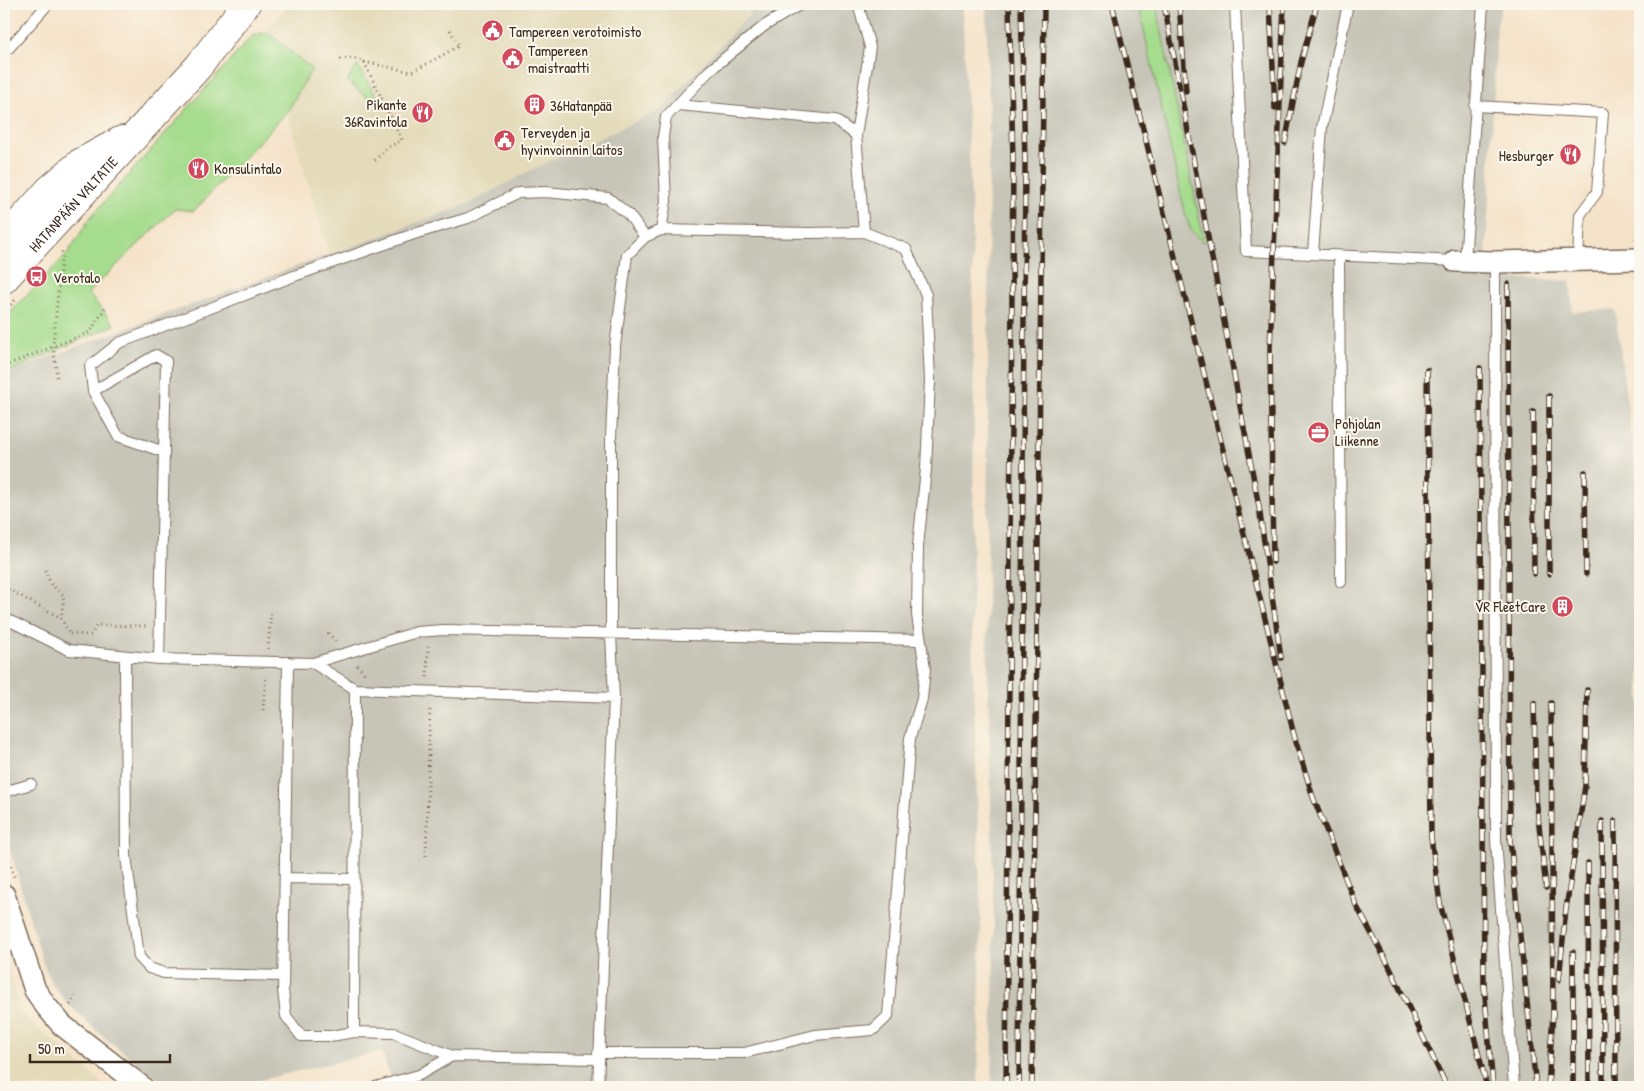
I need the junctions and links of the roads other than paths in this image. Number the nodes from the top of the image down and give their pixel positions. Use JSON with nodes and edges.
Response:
{"nodes":[{"id":1,"x":48,"y":4,"type":"edge"},
{"id":2,"x":246,"y":4,"type":"edge"},
{"id":3,"x":801,"y":4,"type":"edge"},
{"id":4,"x":858,"y":4,"type":"edge"},
{"id":5,"x":1234,"y":4,"type":"edge"},
{"id":6,"x":1348,"y":4,"type":"edge"},
{"id":7,"x":1483,"y":4,"type":"edge"},
{"id":8,"x":4,"y":49,"type":"edge"},
{"id":9,"x":678,"y":105,"type":"junction"},
{"id":10,"x":1475,"y":106,"type":"junction"},
{"id":11,"x":142,"y":128,"type":"junction"},
{"id":12,"x":856,"y":135,"type":"junction"},
{"id":13,"x":661,"y":230,"type":"junction"},
{"id":14,"x":864,"y":232,"type":"junction"},
{"id":15,"x":645,"y":237,"type":"junction"},
{"id":16,"x":4,"y":240,"type":"edge"},
{"id":17,"x":1313,"y":254,"type":"junction"},
{"id":18,"x":1339,"y":256,"type":"junction"},
{"id":19,"x":1638,"y":259,"type":"edge"},
{"id":20,"x":1460,"y":261,"type":"junction"},
{"id":21,"x":1578,"y":261,"type":"junction"},
{"id":22,"x":1495,"y":262,"type":"junction"},
{"id":23,"x":4,"y":279,"type":"edge"},
{"id":24,"x":93,"y":391,"type":"junction"},
{"id":25,"x":164,"y":452,"type":"junction"},
{"id":26,"x":1342,"y":582,"type":"dead end"},
{"id":27,"x":4,"y":618,"type":"edge"},
{"id":28,"x":611,"y":634,"type":"junction"},
{"id":29,"x":920,"y":640,"type":"junction"},
{"id":30,"x":125,"y":656,"type":"junction"},
{"id":31,"x":159,"y":659,"type":"junction"},
{"id":32,"x":288,"y":662,"type":"junction"},
{"id":33,"x":313,"y":663,"type":"junction"},
{"id":34,"x":355,"y":689,"type":"junction"},
{"id":35,"x":614,"y":698,"type":"junction"},
{"id":36,"x":32,"y":784,"type":"dead end"},
{"id":37,"x":4,"y":792,"type":"edge"},
{"id":38,"x":285,"y":878,"type":"junction"},
{"id":39,"x":354,"y":879,"type":"junction"},
{"id":40,"x":11,"y":892,"type":"edge"},
{"id":41,"x":283,"y":976,"type":"junction"},
{"id":42,"x":354,"y":1032,"type":"junction"},
{"id":43,"x":452,"y":1056,"type":"junction"},
{"id":44,"x":598,"y":1056,"type":"junction"},
{"id":45,"x":142,"y":1087,"type":"edge"},
{"id":46,"x":375,"y":1087,"type":"edge"},
{"id":47,"x":598,"y":1087,"type":"edge"},
{"id":48,"x":1514,"y":1087,"type":"edge"}],
"edges":[{"from":1,"to":8,"type":"lane"},
{"from":2,"to":11,"type":"main road","name":"HATANPÄÄN VALTATIE"},
{"from":3,"to":9,"type":"lane"},
{"from":4,"to":12,"type":"lane"},
{"from":5,"to":17,"type":"lane"},
{"from":6,"to":17,"type":"lane"},
{"from":7,"to":10,"type":"lane"},
{"from":9,"to":12,"type":"lane"},
{"from":9,"to":13,"type":"lane"},
{"from":10,"to":20,"type":"lane"},
{"from":10,"to":21,"type":"lane"},
{"from":11,"to":16,"type":"main road","name":"HATANPÄÄN VALTATIE"},
{"from":11,"to":23,"type":"main road","name":"HATANPÄÄN VALTATIE"},
{"from":12,"to":14,"type":"lane"},
{"from":13,"to":14,"type":"lane"},
{"from":13,"to":15,"type":"lane"},
{"from":14,"to":29,"type":"lane"},
{"from":15,"to":24,"type":"lane"},
{"from":15,"to":28,"type":"lane"},
{"from":17,"to":18,"type":"lane"},
{"from":18,"to":20,"type":"lane"},
{"from":18,"to":26,"type":"lane"},
{"from":19,"to":21,"type":"street"},
{"from":20,"to":22,"type":"street"},
{"from":21,"to":22,"type":"street"},
{"from":22,"to":48,"type":"lane"},
{"from":24,"to":25,"type":"lane"},
{"from":24,"to":25,"type":"lane"},
{"from":25,"to":31,"type":"lane"},
{"from":27,"to":30,"type":"lane"},
{"from":28,"to":29,"type":"lane"},
{"from":28,"to":33,"type":"lane"},
{"from":28,"to":35,"type":"lane"},
{"from":29,"to":44,"type":"lane"},
{"from":30,"to":31,"type":"lane"},
{"from":30,"to":41,"type":"lane"},
{"from":31,"to":32,"type":"lane"},
{"from":32,"to":33,"type":"lane"},
{"from":32,"to":38,"type":"lane"},
{"from":33,"to":34,"type":"lane"},
{"from":34,"to":35,"type":"lane"},
{"from":34,"to":39,"type":"lane"},
{"from":35,"to":44,"type":"lane"},
{"from":36,"to":37,"type":"lane"},
{"from":38,"to":39,"type":"lane"},
{"from":38,"to":41,"type":"lane"},
{"from":39,"to":42,"type":"lane"},
{"from":40,"to":45,"type":"street"},
{"from":41,"to":42,"type":"lane"},
{"from":42,"to":43,"type":"lane"},
{"from":43,"to":44,"type":"lane"},
{"from":43,"to":46,"type":"lane"},
{"from":44,"to":47,"type":"lane"}]}
